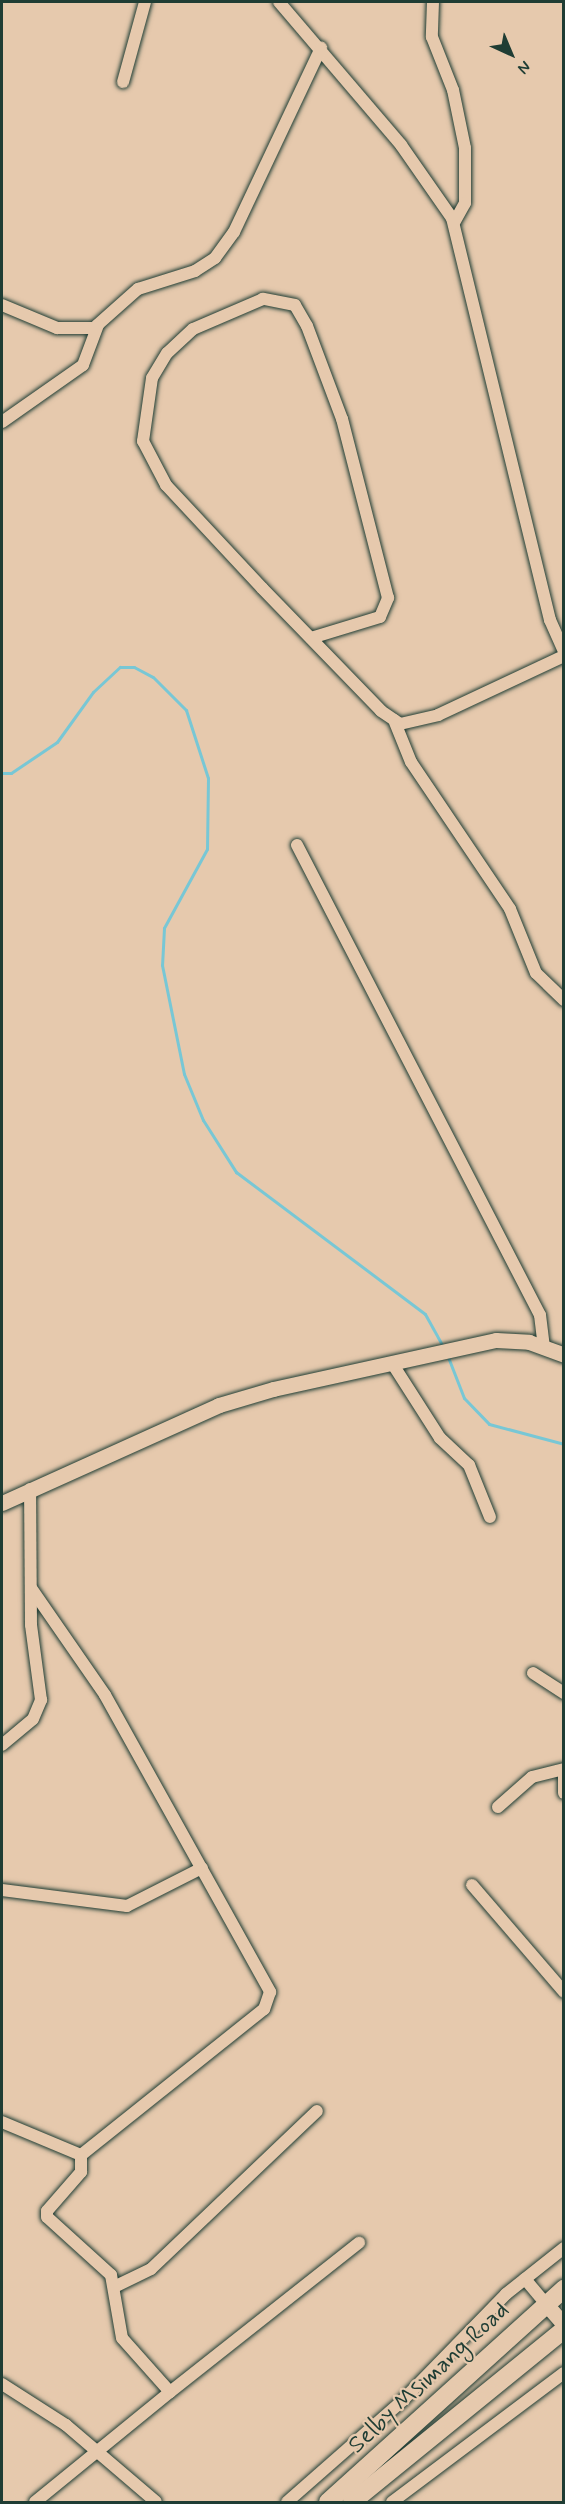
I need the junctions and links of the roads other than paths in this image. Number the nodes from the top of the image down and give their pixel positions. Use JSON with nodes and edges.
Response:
{"nodes":[{"id":1,"x":146,"y":2,"type":"edge"},
{"id":2,"x":279,"y":2,"type":"edge"},
{"id":3,"x":433,"y":2,"type":"edge"},
{"id":4,"x":321,"y":48,"type":"junction"},
{"id":5,"x":123,"y":82,"type":"dead end"},
{"id":6,"x":454,"y":224,"type":"junction"},
{"id":7,"x":2,"y":304,"type":"edge"},
{"id":8,"x":98,"y":325,"type":"junction"},
{"id":9,"x":2,"y":422,"type":"edge"},
{"id":10,"x":310,"y":638,"type":"junction"},
{"id":11,"x":564,"y":654,"type":"edge"},
{"id":12,"x":394,"y":720,"type":"junction"},
{"id":13,"x":297,"y":845,"type":"dead end"},
{"id":14,"x":564,"y":1000,"type":"edge"},
{"id":15,"x":544,"y":1347,"type":"junction"},
{"id":16,"x":564,"y":1355,"type":"edge"},
{"id":17,"x":399,"y":1362,"type":"junction"},
{"id":18,"x":30,"y":1489,"type":"junction"},
{"id":19,"x":2,"y":1503,"type":"edge"},
{"id":20,"x":490,"y":1517,"type":"dead end"},
{"id":21,"x":31,"y":1588,"type":"junction"},
{"id":22,"x":532,"y":1673,"type":"dead end"},
{"id":23,"x":564,"y":1693,"type":"edge"},
{"id":24,"x":2,"y":1745,"type":"edge"},
{"id":25,"x":564,"y":1770,"type":"edge"},
{"id":26,"x":564,"y":1793,"type":"edge"},
{"id":27,"x":498,"y":1807,"type":"dead end"},
{"id":28,"x":202,"y":1868,"type":"junction"},
{"id":29,"x":472,"y":1885,"type":"dead end"},
{"id":30,"x":2,"y":1890,"type":"edge"},
{"id":31,"x":564,"y":1992,"type":"edge"},
{"id":32,"x":316,"y":2111,"type":"dead end"},
{"id":33,"x":2,"y":2122,"type":"edge"},
{"id":34,"x":81,"y":2155,"type":"junction"},
{"id":35,"x":359,"y":2243,"type":"dead end"},
{"id":36,"x":564,"y":2248,"type":"edge"},
{"id":37,"x":525,"y":2279,"type":"junction"},
{"id":38,"x":114,"y":2287,"type":"junction"},
{"id":39,"x":564,"y":2289,"type":"edge"},
{"id":40,"x":546,"y":2304,"type":"junction"},
{"id":41,"x":564,"y":2325,"type":"edge"},
{"id":42,"x":564,"y":2330,"type":"edge"},
{"id":43,"x":564,"y":2373,"type":"edge"},
{"id":44,"x":2,"y":2384,"type":"edge"},
{"id":45,"x":170,"y":2392,"type":"junction"},
{"id":46,"x":99,"y":2452,"type":"junction"},
{"id":47,"x":35,"y":2502,"type":"edge"},
{"id":48,"x":156,"y":2502,"type":"edge"},
{"id":49,"x":287,"y":2502,"type":"edge"},
{"id":50,"x":328,"y":2502,"type":"edge"},
{"id":51,"x":352,"y":2502,"type":"edge"},
{"id":52,"x":392,"y":2502,"type":"edge"}],
"edges":[{"from":1,"to":5,"type":"street"},
{"from":2,"to":4,"type":"street"},
{"from":3,"to":6,"type":"street"},
{"from":4,"to":6,"type":"street"},
{"from":4,"to":8,"type":"street"},
{"from":6,"to":11,"type":"street"},
{"from":7,"to":8,"type":"street"},
{"from":8,"to":9,"type":"street"},
{"from":10,"to":10,"type":"street"},
{"from":10,"to":12,"type":"street"},
{"from":11,"to":12,"type":"street"},
{"from":12,"to":14,"type":"street"},
{"from":13,"to":15,"type":"street"},
{"from":15,"to":16,"type":"street"},
{"from":15,"to":17,"type":"street"},
{"from":17,"to":18,"type":"street"},
{"from":17,"to":20,"type":"street"},
{"from":18,"to":19,"type":"street"},
{"from":18,"to":21,"type":"street"},
{"from":21,"to":24,"type":"street"},
{"from":21,"to":28,"type":"street"},
{"from":22,"to":23,"type":"street"},
{"from":25,"to":26,"type":"street"},
{"from":25,"to":27,"type":"street"},
{"from":28,"to":30,"type":"street"},
{"from":28,"to":34,"type":"street"},
{"from":29,"to":31,"type":"street"},
{"from":32,"to":38,"type":"street"},
{"from":33,"to":34,"type":"street"},
{"from":34,"to":38,"type":"street"},
{"from":35,"to":45,"type":"street"},
{"from":36,"to":37,"type":"street"},
{"from":37,"to":40,"type":"street"},
{"from":37,"to":49,"type":"street"},
{"from":38,"to":45,"type":"street"},
{"from":39,"to":40,"type":"main road","name":"Selby Msimang Road"},
{"from":40,"to":41,"type":"street"},
{"from":40,"to":50,"type":"main road","name":"Selby Msimang Road"},
{"from":42,"to":51,"type":"main road","name":"Selby Msimang Road"},
{"from":43,"to":52,"type":"street"},
{"from":44,"to":46,"type":"street"},
{"from":45,"to":46,"type":"street"},
{"from":46,"to":47,"type":"street"},
{"from":46,"to":48,"type":"street"}]}
